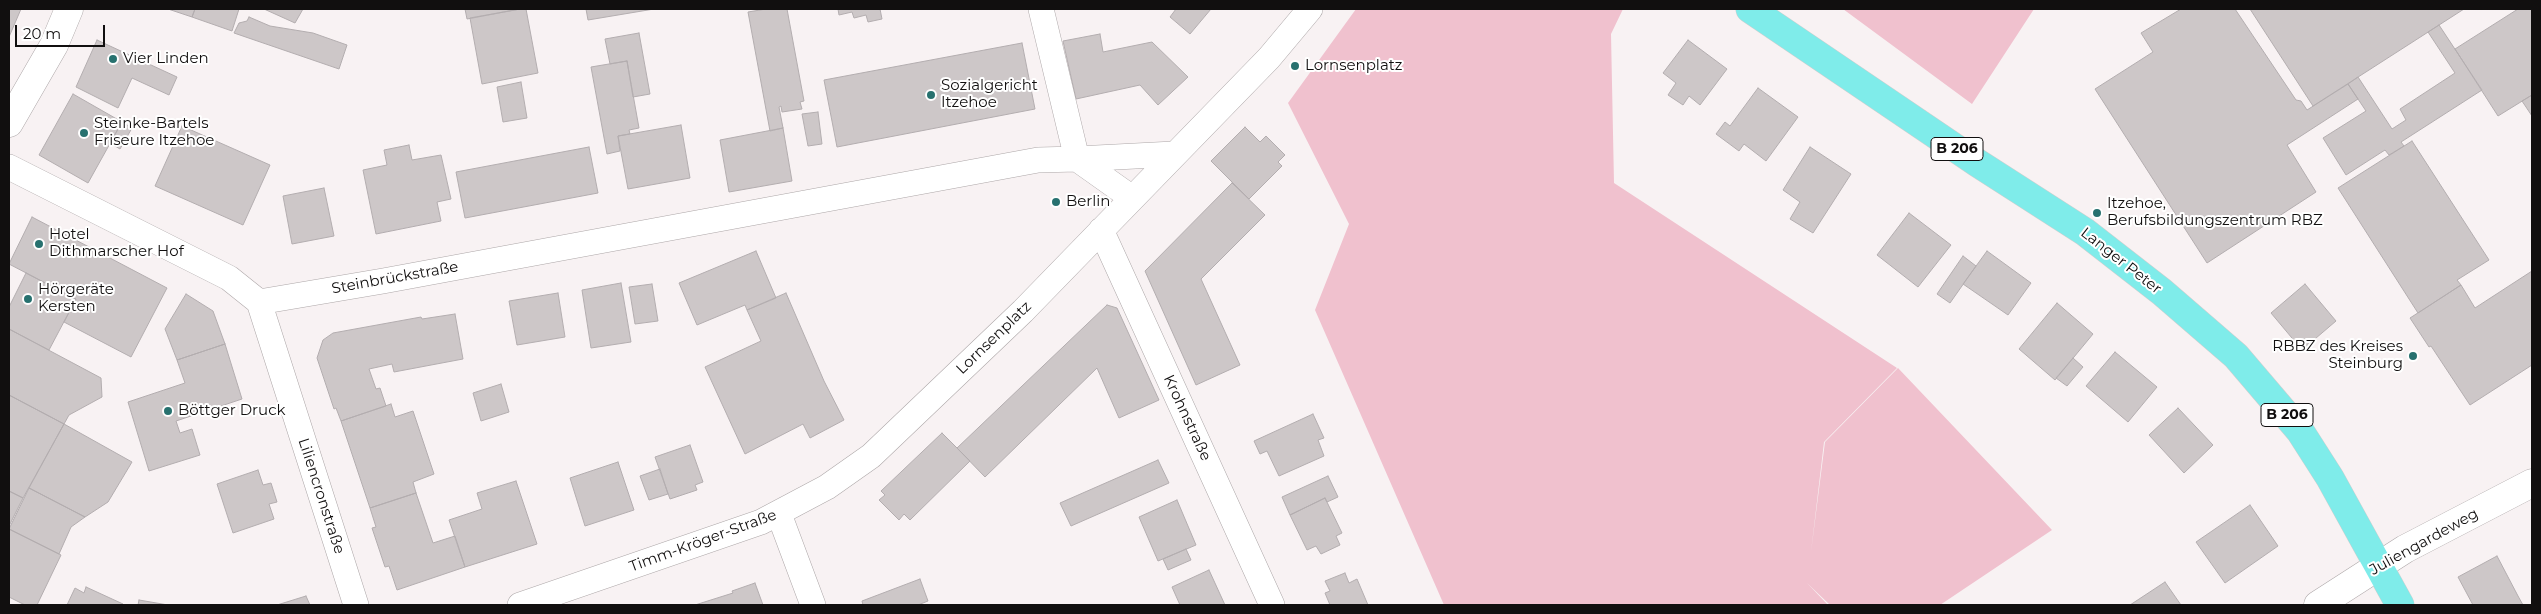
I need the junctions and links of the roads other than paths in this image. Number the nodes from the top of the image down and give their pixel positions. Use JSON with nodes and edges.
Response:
{"nodes":[{"id":1,"x":69,"y":9,"type":"edge"},
{"id":2,"x":1041,"y":9,"type":"edge"},
{"id":3,"x":1310,"y":9,"type":"edge"},
{"id":4,"x":1750,"y":9,"type":"edge"},
{"id":5,"x":9,"y":123,"type":"edge"},
{"id":6,"x":1174,"y":154,"type":"junction"},
{"id":7,"x":1077,"y":159,"type":"junction"},
{"id":8,"x":9,"y":167,"type":"edge"},
{"id":9,"x":1132,"y":198,"type":"junction"},
{"id":10,"x":1101,"y":230,"type":"junction"},
{"id":11,"x":259,"y":302,"type":"junction"},
{"id":12,"x":918,"y":413,"type":"joint"},
{"id":13,"x":2532,"y":483,"type":"edge"},
{"id":14,"x":779,"y":514,"type":"junction"},
{"id":15,"x":2378,"y":566,"type":"junction"},
{"id":16,"x":356,"y":605,"type":"edge"},
{"id":17,"x":520,"y":605,"type":"edge"},
{"id":18,"x":813,"y":605,"type":"edge"},
{"id":19,"x":1272,"y":605,"type":"edge"},
{"id":20,"x":2318,"y":605,"type":"edge"},
{"id":21,"x":2400,"y":605,"type":"edge"}],
"edges":[{"from":1,"to":5,"type":"street"},
{"from":2,"to":7,"type":"street"},
{"from":3,"to":6,"type":"street","name":"Lornsenplatz"},
{"from":4,"to":15,"type":"main road","name":"Langer Peter","number":"B 206"},
{"from":6,"to":7,"type":"street"},
{"from":6,"to":9,"type":"street","name":"Lornsenplatz"},
{"from":7,"to":9,"type":"street"},
{"from":7,"to":11,"type":"street","name":"Steinbrückstraße"},
{"from":8,"to":11,"type":"street"},
{"from":9,"to":10,"type":"street","name":"Lornsenplatz"},
{"from":10,"to":12,"type":"street","name":"Lornsenplatz"},
{"from":10,"to":19,"type":"street","name":"Krohnstraße"},
{"from":11,"to":16,"type":"street","name":"Liliencronstraße"},
{"from":12,"to":14,"type":"street","name":"Timm-Kröger-Straße"},
{"from":13,"to":15,"type":"street","name":"Juliengardeweg"},
{"from":14,"to":17,"type":"street","name":"Timm-Kröger-Straße"},
{"from":14,"to":18,"type":"street"},
{"from":15,"to":20,"type":"street","name":"Juliengardeweg"},
{"from":15,"to":21,"type":"main road","name":"Langer Peter","number":"B 206"}]}
